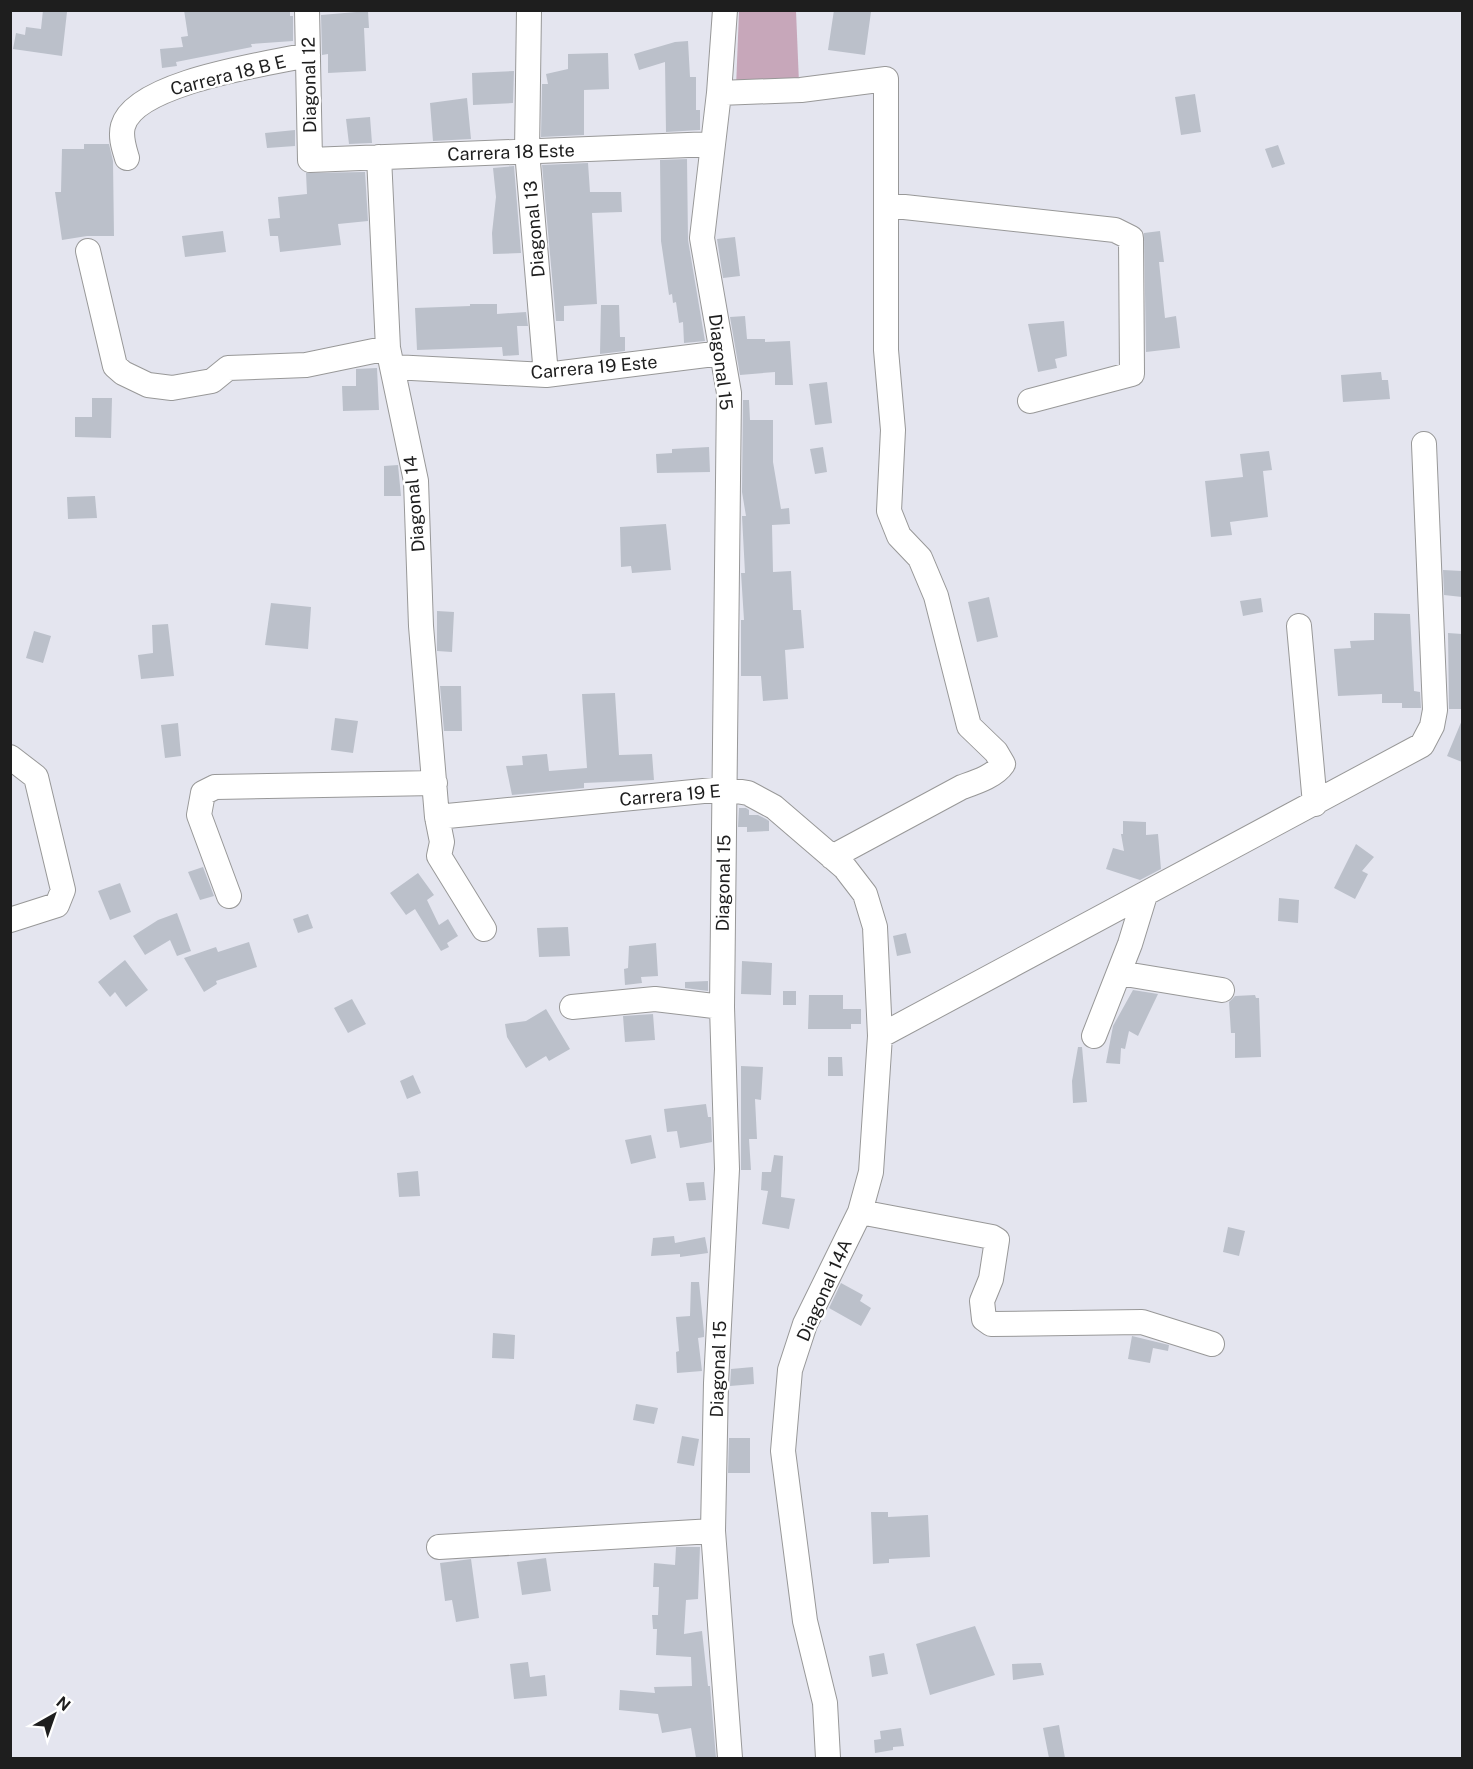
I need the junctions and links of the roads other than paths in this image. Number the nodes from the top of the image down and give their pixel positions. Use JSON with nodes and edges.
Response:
{"nodes":[{"id":1,"x":307,"y":10,"type":"edge"},
{"id":2,"x":529,"y":10,"type":"edge"},
{"id":3,"x":725,"y":10,"type":"edge"},
{"id":4,"x":308,"y":55,"type":"junction"},
{"id":5,"x":719,"y":93,"type":"junction"},
{"id":6,"x":713,"y":144,"type":"junction"},
{"id":7,"x":527,"y":151,"type":"junction"},
{"id":8,"x":379,"y":157,"type":"junction"},
{"id":9,"x":127,"y":158,"type":"dead end"},
{"id":10,"x":310,"y":160,"type":"joint"},
{"id":11,"x":886,"y":205,"type":"junction"},
{"id":12,"x":88,"y":251,"type":"dead end"},
{"id":13,"x":722,"y":353,"type":"junction"},
{"id":14,"x":391,"y":357,"type":"junction"},
{"id":15,"x":546,"y":375,"type":"junction"},
{"id":16,"x":1030,"y":401,"type":"dead end"},
{"id":17,"x":1424,"y":444,"type":"dead end"},
{"id":18,"x":1299,"y":626,"type":"dead end"},
{"id":19,"x":10,"y":756,"type":"edge"},
{"id":20,"x":435,"y":783,"type":"junction"},
{"id":21,"x":724,"y":789,"type":"junction"},
{"id":22,"x":1315,"y":804,"type":"junction"},
{"id":23,"x":437,"y":817,"type":"junction"},
{"id":24,"x":832,"y":857,"type":"junction"},
{"id":25,"x":865,"y":894,"type":"joint"},
{"id":26,"x":1145,"y":895,"type":"junction"},
{"id":27,"x":229,"y":896,"type":"dead end"},
{"id":28,"x":10,"y":920,"type":"edge"},
{"id":29,"x":484,"y":929,"type":"dead end"},
{"id":30,"x":1119,"y":973,"type":"junction"},
{"id":31,"x":1222,"y":990,"type":"dead end"},
{"id":32,"x":572,"y":1007,"type":"dead end"},
{"id":33,"x":722,"y":1007,"type":"junction"},
{"id":34,"x":880,"y":1036,"type":"junction"},
{"id":35,"x":1094,"y":1036,"type":"dead end"},
{"id":36,"x":860,"y":1212,"type":"junction"},
{"id":37,"x":1212,"y":1344,"type":"dead end"},
{"id":38,"x":713,"y":1530,"type":"junction"},
{"id":39,"x":439,"y":1547,"type":"dead end"},
{"id":40,"x":730,"y":1758,"type":"edge"},
{"id":41,"x":828,"y":1758,"type":"edge"}],
"edges":[{"from":1,"to":4,"type":"street","name":"Diagonal 12"},
{"from":2,"to":7,"type":"street","name":"Diagonal 13"},
{"from":3,"to":5,"type":"street","name":"Diagonal 15"},
{"from":4,"to":9,"type":"street","name":"Carrera 18 B E"},
{"from":4,"to":10,"type":"street","name":"Diagonal 12"},
{"from":5,"to":6,"type":"street","name":"Diagonal 15"},
{"from":5,"to":11,"type":"street"},
{"from":6,"to":7,"type":"street","name":"Carrera 18 Este"},
{"from":6,"to":13,"type":"street","name":"Diagonal 15"},
{"from":7,"to":8,"type":"street","name":"Carrera 18 Este"},
{"from":7,"to":15,"type":"street","name":"Diagonal 13"},
{"from":8,"to":10,"type":"street","name":"Carrera 18 Este"},
{"from":8,"to":14,"type":"street","name":"Diagonal 14"},
{"from":11,"to":16,"type":"street"},
{"from":11,"to":24,"type":"street"},
{"from":12,"to":14,"type":"street","name":"Carrera 19 Este"},
{"from":13,"to":15,"type":"street","name":"Carrera 19 Este"},
{"from":13,"to":21,"type":"street","name":"Diagonal 15"},
{"from":14,"to":15,"type":"street","name":"Carrera 19 Este"},
{"from":14,"to":20,"type":"street","name":"Diagonal 14"},
{"from":17,"to":22,"type":"street"},
{"from":18,"to":22,"type":"street"},
{"from":19,"to":28,"type":"street"},
{"from":20,"to":23,"type":"street","name":"Diagonal 14"},
{"from":20,"to":27,"type":"street"},
{"from":21,"to":23,"type":"street","name":"Carrera 19 E"},
{"from":21,"to":24,"type":"street","name":"Carrera 19 E"},
{"from":21,"to":33,"type":"street","name":"Diagonal 15"},
{"from":22,"to":26,"type":"street"},
{"from":23,"to":29,"type":"street","name":"Diagonal 14"},
{"from":24,"to":25,"type":"street","name":"Carrera 19 E"},
{"from":25,"to":34,"type":"street","name":"Diagonal 14A"},
{"from":26,"to":30,"type":"street"},
{"from":26,"to":34,"type":"street"},
{"from":30,"to":31,"type":"street"},
{"from":30,"to":35,"type":"street"},
{"from":32,"to":33,"type":"street"},
{"from":33,"to":38,"type":"street","name":"Diagonal 15"},
{"from":34,"to":36,"type":"street","name":"Diagonal 14A"},
{"from":36,"to":37,"type":"street"},
{"from":36,"to":41,"type":"street","name":"Diagonal 14A"},
{"from":38,"to":39,"type":"street"},
{"from":38,"to":40,"type":"street","name":"Diagonal 15"}]}
